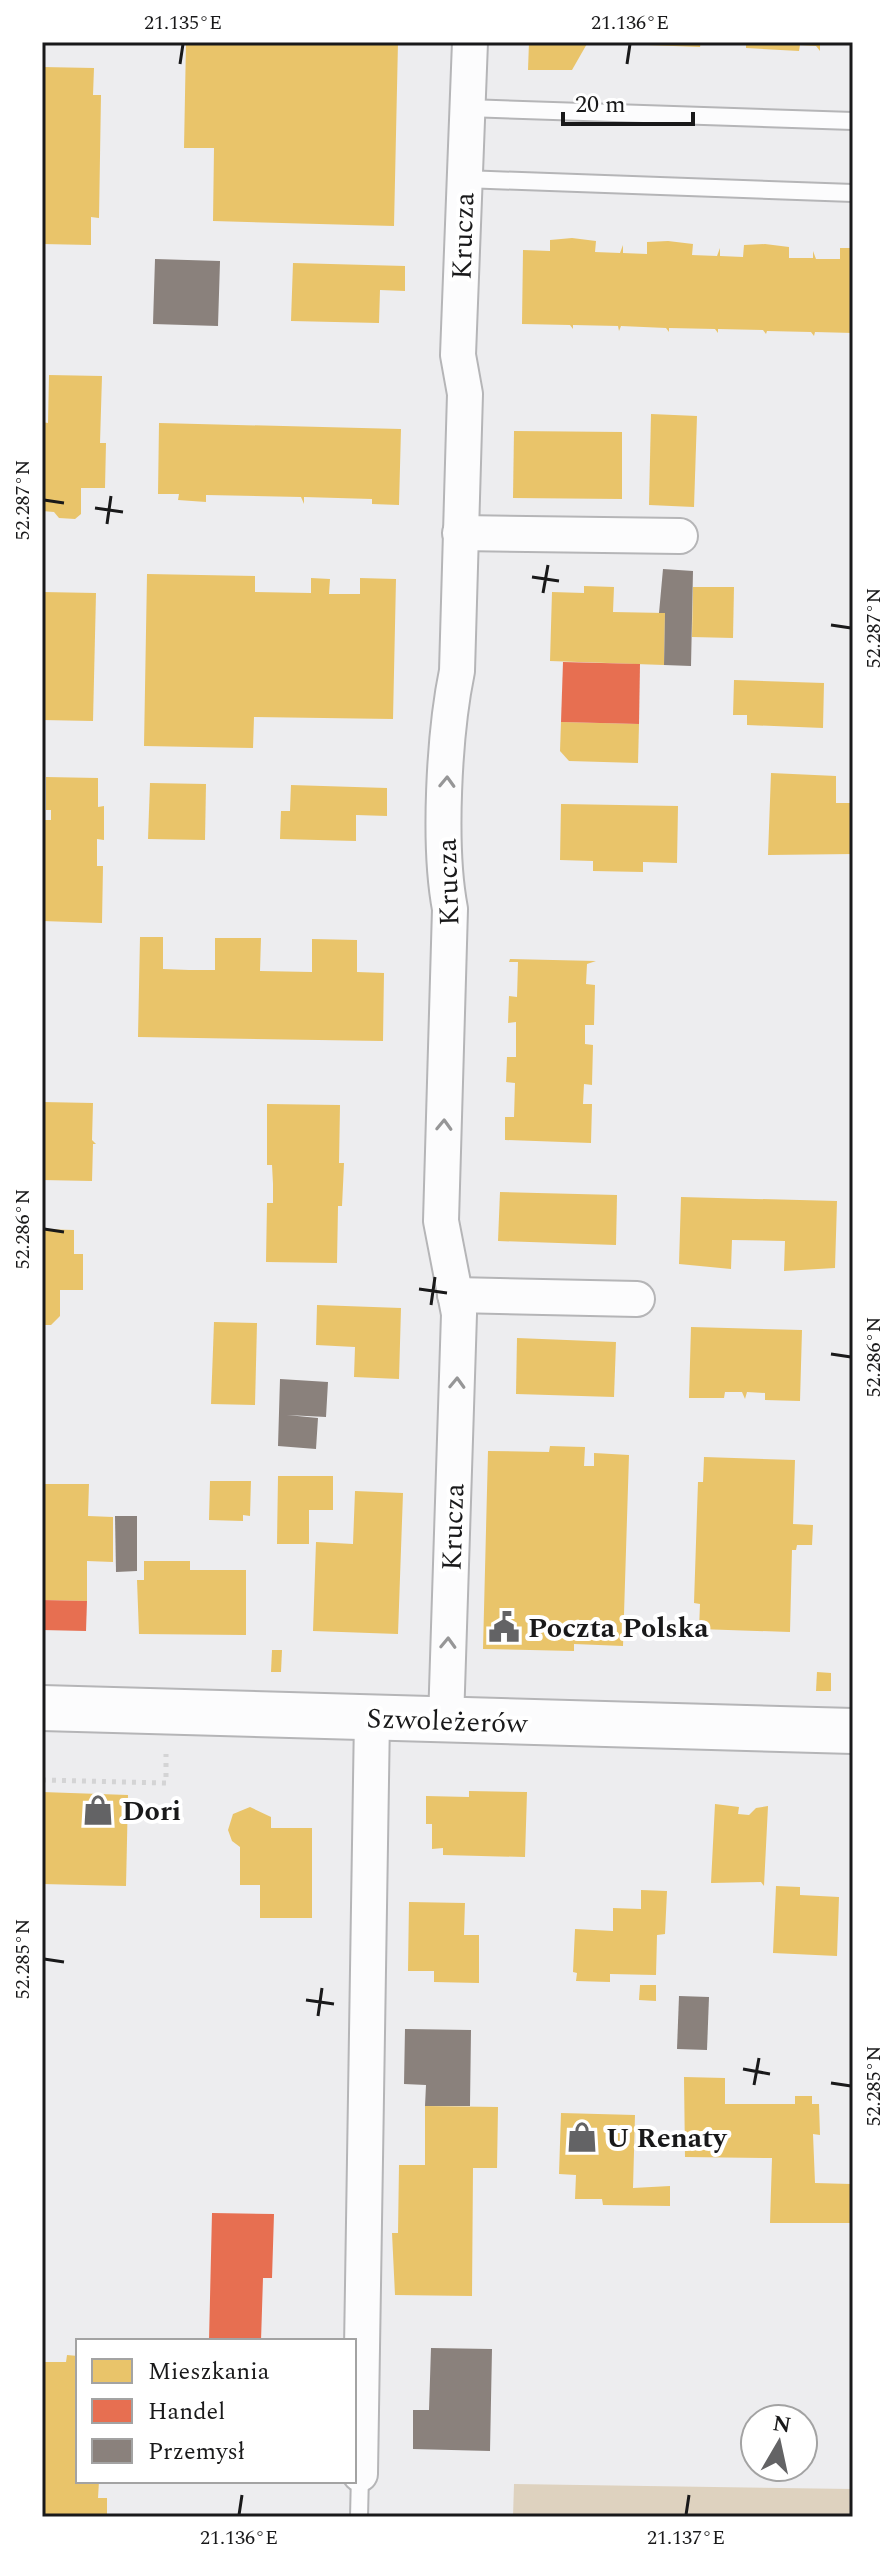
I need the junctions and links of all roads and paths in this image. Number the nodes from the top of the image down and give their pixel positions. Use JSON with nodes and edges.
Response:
{"nodes":[{"id":1,"x":470,"y":42,"type":"edge"},
{"id":2,"x":467,"y":108,"type":"junction"},
{"id":3,"x":853,"y":121,"type":"edge"},
{"id":4,"x":464,"y":179,"type":"junction"},
{"id":5,"x":853,"y":193,"type":"edge"},
{"id":6,"x":460,"y":533,"type":"junction"},
{"id":7,"x":680,"y":536,"type":"dead end"},
{"id":8,"x":455,"y":1295,"type":"junction"},
{"id":9,"x":637,"y":1299,"type":"dead end"},
{"id":10,"x":42,"y":1708,"type":"edge"},
{"id":11,"x":372,"y":1718,"type":"junction"},
{"id":12,"x":446,"y":1721,"type":"junction"},
{"id":13,"x":853,"y":1731,"type":"edge"},
{"id":14,"x":360,"y":2474,"type":"joint"},
{"id":15,"x":359,"y":2517,"type":"edge"}],
"edges":[{"from":1,"to":2,"type":"street","name":"Krucza"},
{"from":2,"to":3,"type":"lane"},
{"from":2,"to":4,"type":"street","name":"Krucza"},
{"from":4,"to":5,"type":"lane"},
{"from":4,"to":6,"type":"street","name":"Krucza"},
{"from":6,"to":7,"type":"street"},
{"from":8,"to":6,"type":"street","name":"Krucza","one_way":true},
{"from":8,"to":9,"type":"street"},
{"from":12,"to":8,"type":"street","name":"Krucza","one_way":true},
{"from":10,"to":11,"type":"street","name":"Szwoleżerów"},
{"from":11,"to":12,"type":"street","name":"Szwoleżerów"},
{"from":11,"to":14,"type":"street"},
{"from":12,"to":13,"type":"street","name":"Szwoleżerów"},
{"from":14,"to":15,"type":"lane"}]}
